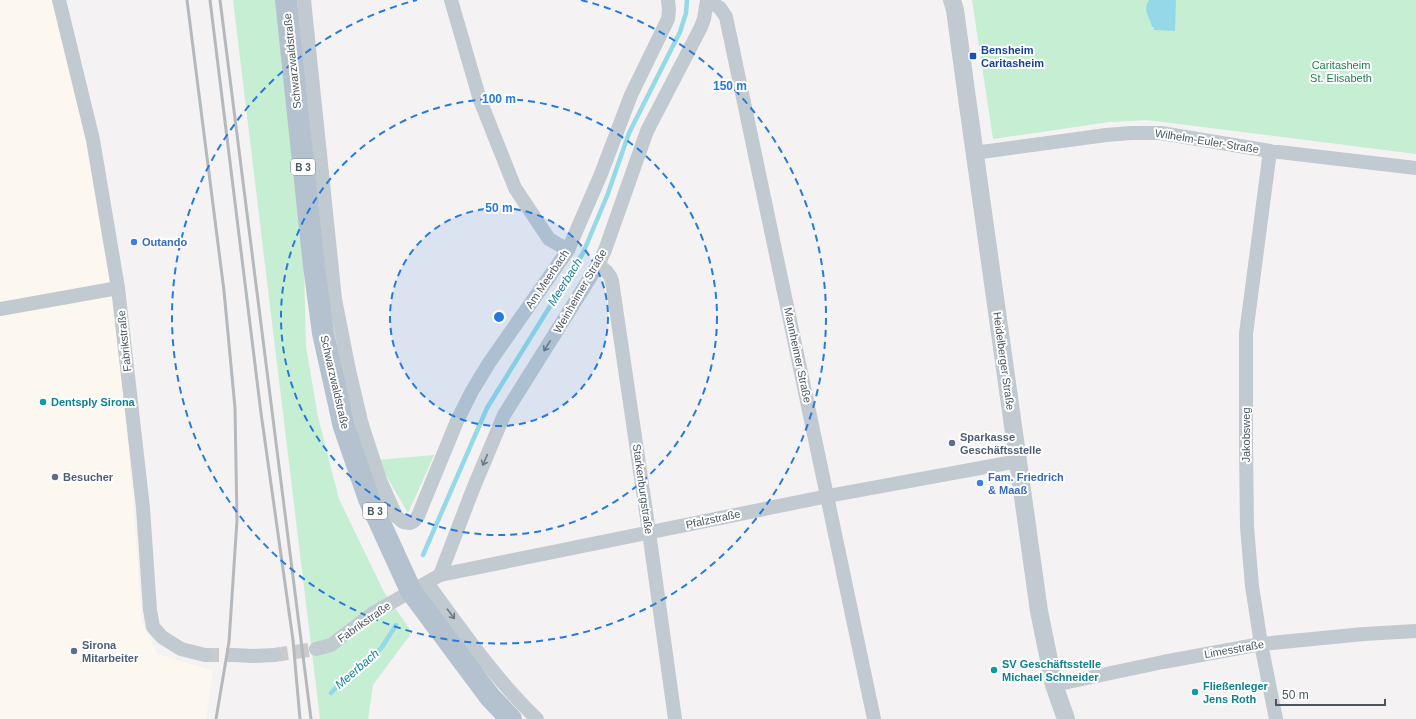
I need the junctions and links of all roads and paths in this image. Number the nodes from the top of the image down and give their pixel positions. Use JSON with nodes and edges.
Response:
{"nodes":[{"id":1,"x":59,"y":0,"type":"edge"},
{"id":2,"x":286,"y":0,"type":"edge"},
{"id":3,"x":304,"y":0,"type":"edge"},
{"id":4,"x":452,"y":0,"type":"edge"},
{"id":5,"x":668,"y":0,"type":"edge"},
{"id":6,"x":707,"y":0,"type":"edge"},
{"id":7,"x":952,"y":0,"type":"edge"},
{"id":8,"x":1270,"y":151,"type":"junction"},
{"id":9,"x":974,"y":153,"type":"junction"},
{"id":10,"x":1416,"y":168,"type":"edge"},
{"id":11,"x":568,"y":250,"type":"junction"},
{"id":12,"x":598,"y":265,"type":"junction"},
{"id":13,"x":118,"y":288,"type":"junction"},
{"id":14,"x":0,"y":309,"type":"edge"},
{"id":15,"x":1019,"y":460,"type":"junction"},
{"id":16,"x":828,"y":496,"type":"junction"},
{"id":17,"x":410,"y":523,"type":"joint"},
{"id":18,"x":649,"y":532,"type":"junction"},
{"id":19,"x":440,"y":575,"type":"junction"},
{"id":20,"x":419,"y":587,"type":"junction"},
{"id":21,"x":1416,"y":631,"type":"edge"},
{"id":22,"x":1261,"y":644,"type":"junction"},
{"id":23,"x":316,"y":649,"type":"tunnel mouth"},
{"id":24,"x":205,"y":655,"type":"tunnel mouth"},
{"id":25,"x":234,"y":655,"type":"tunnel mouth"},
{"id":26,"x":274,"y":656,"type":"tunnel mouth"},
{"id":27,"x":1054,"y":685,"type":"junction"},
{"id":28,"x":511,"y":719,"type":"edge"},
{"id":29,"x":537,"y":719,"type":"edge"},
{"id":30,"x":675,"y":719,"type":"edge"},
{"id":31,"x":874,"y":719,"type":"edge"},
{"id":32,"x":1066,"y":719,"type":"edge"},
{"id":33,"x":1276,"y":719,"type":"edge"}],
"edges":[{"from":1,"to":13,"type":"street","name":"Fabrikstraße"},
{"from":2,"to":20,"type":"main road","name":"Schwarzwaldstraße","number":"B 3"},
{"from":3,"to":17,"type":"street","name":"Schwarzwaldstraße"},
{"from":4,"to":11,"type":"street"},
{"from":5,"to":11,"type":"street","name":"Am Meerbach"},
{"from":6,"to":12,"type":"street","name":"Weinheimer Straße"},
{"from":6,"to":16,"type":"street","name":"Mannheimer Straße"},
{"from":7,"to":9,"type":"street","name":"Heidelberger Straße"},
{"from":8,"to":9,"type":"street","name":"Wilhelm-Euler-Straße"},
{"from":8,"to":10,"type":"street","name":"Wilhelm-Euler-Straße"},
{"from":8,"to":22,"type":"street","name":"Jakobsweg"},
{"from":9,"to":15,"type":"street","name":"Heidelberger Straße"},
{"from":11,"to":17,"type":"street","name":"Am Meerbach"},
{"from":12,"to":18,"type":"street","name":"Starkenburgstraße"},
{"from":12,"to":19,"type":"street","name":"Weinheimer Straße","one_way":true},
{"from":13,"to":14,"type":"street"},
{"from":13,"to":24,"type":"street","name":"Fabrikstraße"},
{"from":15,"to":16,"type":"street","name":"Pfalzstraße"},
{"from":15,"to":27,"type":"street","name":"Heidelberger Straße"},
{"from":16,"to":18,"type":"street","name":"Pfalzstraße"},
{"from":16,"to":31,"type":"street","name":"Mannheimer Straße"},
{"from":18,"to":19,"type":"street","name":"Pfalzstraße"},
{"from":18,"to":30,"type":"street","name":"Starkenburgstraße"},
{"from":19,"to":20,"type":"street","name":"Pfalzstraße"},
{"from":20,"to":23,"type":"street","name":"Fabrikstraße"},
{"from":20,"to":28,"type":"main road","name":"Schwarzwaldstraße","number":"B 3"},
{"from":20,"to":29,"type":"street","name":"Schwarzwaldstraße","one_way":true},
{"from":21,"to":22,"type":"street","name":"Limesstraße"},
{"from":22,"to":27,"type":"street","name":"Limesstraße"},
{"from":22,"to":33,"type":"street","name":"Jakobsweg"},
{"from":25,"to":26,"type":"street"},
{"from":27,"to":32,"type":"street","name":"Heidelberger Straße"}]}
